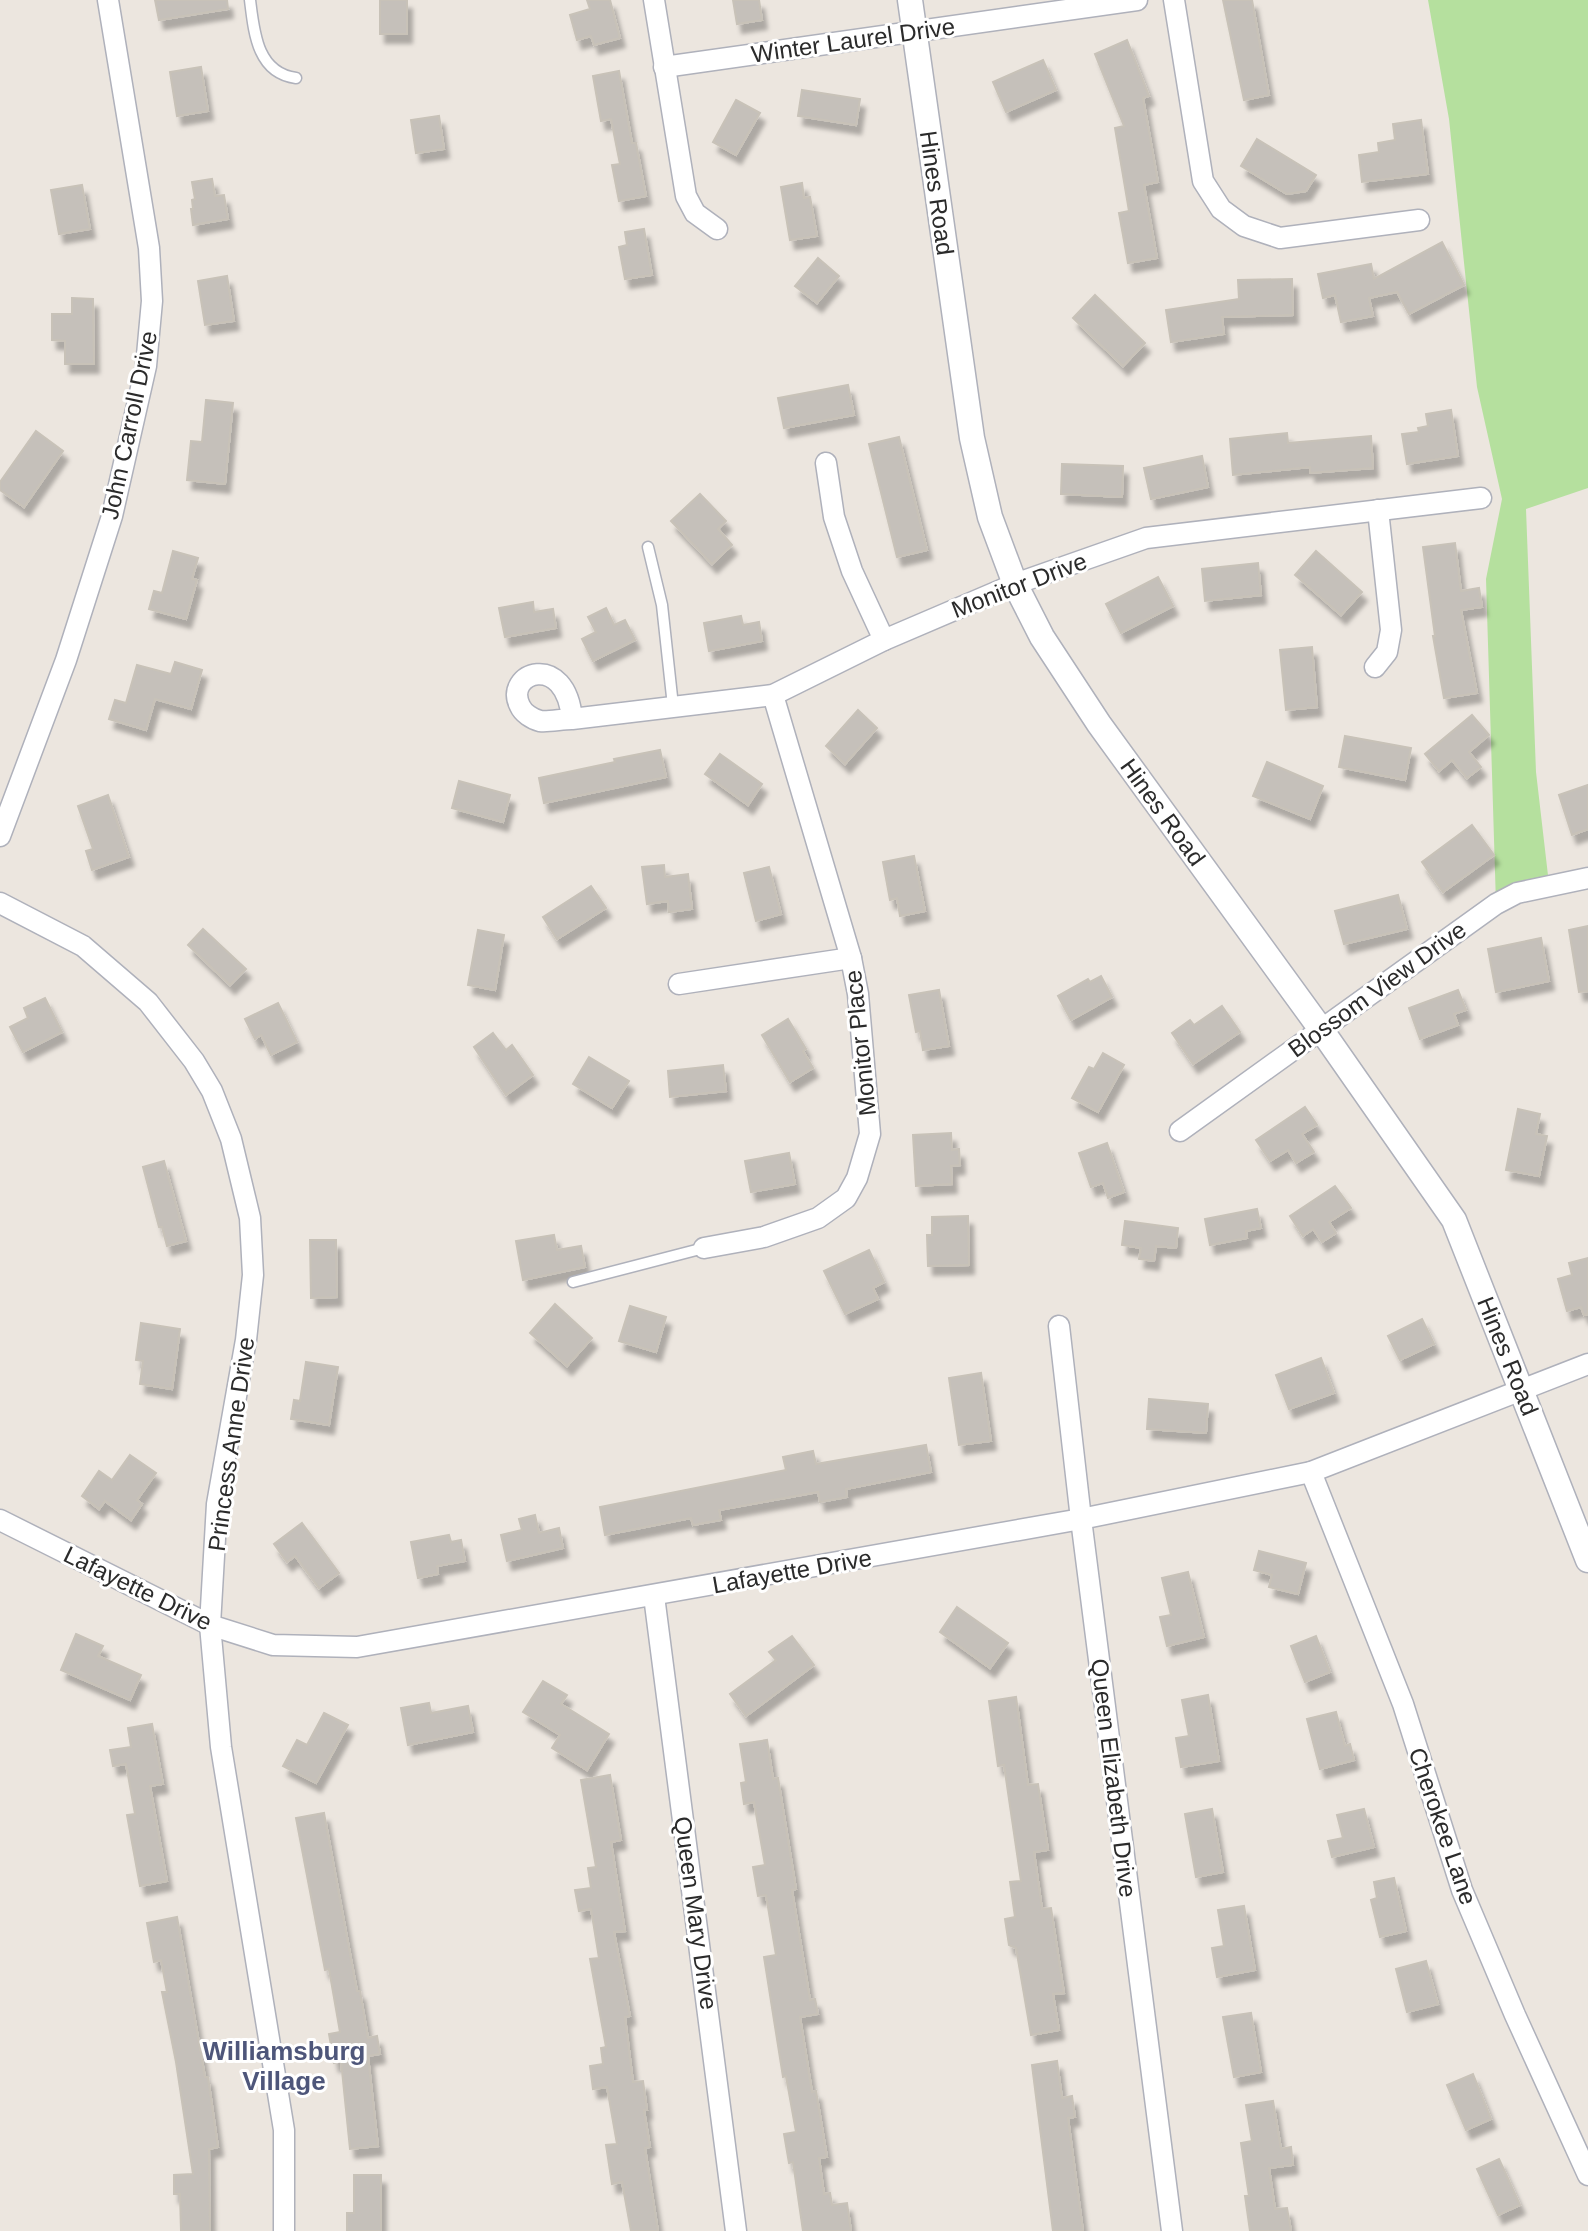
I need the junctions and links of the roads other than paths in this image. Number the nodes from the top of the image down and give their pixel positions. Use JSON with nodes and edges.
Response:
{"nodes":[{"id":1,"x":108,"y":0,"type":"edge"},
{"id":2,"x":250,"y":0,"type":"edge"},
{"id":3,"x":654,"y":0,"type":"edge"},
{"id":4,"x":910,"y":0,"type":"edge"},
{"id":5,"x":1137,"y":0,"type":"edge"},
{"id":6,"x":1174,"y":0,"type":"edge"},
{"id":7,"x":914,"y":30,"type":"junction"},
{"id":8,"x":664,"y":67,"type":"junction"},
{"id":9,"x":296,"y":78,"type":"dead end"},
{"id":10,"x":1419,"y":220,"type":"dead end"},
{"id":11,"x":717,"y":229,"type":"dead end"},
{"id":12,"x":826,"y":463,"type":"dead end"},
{"id":13,"x":1481,"y":498,"type":"dead end"},
{"id":14,"x":1378,"y":510,"type":"junction"},
{"id":15,"x":648,"y":547,"type":"dead end"},
{"id":16,"x":1015,"y":584,"type":"junction"},
{"id":17,"x":884,"y":640,"type":"junction"},
{"id":18,"x":1375,"y":667,"type":"dead end"},
{"id":19,"x":773,"y":695,"type":"junction"},
{"id":20,"x":673,"y":706,"type":"junction"},
{"id":21,"x":572,"y":719,"type":"dead end"},
{"id":22,"x":0,"y":836,"type":"edge"},
{"id":23,"x":1588,"y":878,"type":"edge"},
{"id":24,"x":0,"y":903,"type":"edge"},
{"id":25,"x":851,"y":958,"type":"junction"},
{"id":26,"x":679,"y":984,"type":"dead end"},
{"id":27,"x":1320,"y":1028,"type":"junction"},
{"id":28,"x":1180,"y":1131,"type":"dead end"},
{"id":29,"x":704,"y":1248,"type":"joint"},
{"id":30,"x":573,"y":1282,"type":"dead end"},
{"id":31,"x":1059,"y":1326,"type":"dead end"},
{"id":32,"x":1588,"y":1364,"type":"edge"},
{"id":33,"x":1522,"y":1390,"type":"junction"},
{"id":34,"x":1311,"y":1472,"type":"junction"},
{"id":35,"x":1081,"y":1519,"type":"junction"},
{"id":36,"x":0,"y":1520,"type":"edge"},
{"id":37,"x":1588,"y":1560,"type":"edge"},
{"id":38,"x":654,"y":1596,"type":"junction"},
{"id":39,"x":210,"y":1625,"type":"junction"},
{"id":40,"x":1588,"y":2175,"type":"edge"},
{"id":41,"x":284,"y":2231,"type":"edge"},
{"id":42,"x":736,"y":2231,"type":"edge"},
{"id":43,"x":1172,"y":2231,"type":"edge"}],
"edges":[{"from":1,"to":22,"type":"street","name":"John Carroll Drive"},
{"from":2,"to":9,"type":"lane"},
{"from":3,"to":8,"type":"street"},
{"from":4,"to":7,"type":"street","name":"Hines Road"},
{"from":5,"to":7,"type":"street","name":"Winter Laurel Drive"},
{"from":6,"to":10,"type":"street"},
{"from":7,"to":8,"type":"street","name":"Winter Laurel Drive"},
{"from":7,"to":16,"type":"street","name":"Hines Road"},
{"from":8,"to":11,"type":"street"},
{"from":12,"to":17,"type":"street"},
{"from":13,"to":14,"type":"street","name":"Monitor Drive"},
{"from":14,"to":16,"type":"street","name":"Monitor Drive"},
{"from":14,"to":18,"type":"street"},
{"from":15,"to":20,"type":"lane"},
{"from":16,"to":17,"type":"street","name":"Monitor Drive"},
{"from":16,"to":27,"type":"street","name":"Hines Road"},
{"from":17,"to":19,"type":"street","name":"Monitor Drive"},
{"from":19,"to":20,"type":"street","name":"Monitor Drive"},
{"from":19,"to":25,"type":"street","name":"Monitor Place"},
{"from":20,"to":21,"type":"street","name":"Monitor Drive"},
{"from":23,"to":27,"type":"street","name":"Blossom View Drive"},
{"from":24,"to":39,"type":"street","name":"Princess Anne Drive"},
{"from":25,"to":26,"type":"street"},
{"from":25,"to":29,"type":"street","name":"Monitor Place"},
{"from":27,"to":28,"type":"street","name":"Blossom View Drive"},
{"from":27,"to":33,"type":"street","name":"Hines Road"},
{"from":29,"to":30,"type":"lane"},
{"from":31,"to":35,"type":"street","name":"Queen Elizabeth Drive"},
{"from":32,"to":33,"type":"street","name":"Lafayette Drive"},
{"from":33,"to":34,"type":"street","name":"Lafayette Drive"},
{"from":33,"to":37,"type":"street","name":"Hines Road"},
{"from":34,"to":35,"type":"street","name":"Lafayette Drive"},
{"from":34,"to":40,"type":"street","name":"Cherokee Lane"},
{"from":35,"to":38,"type":"street","name":"Lafayette Drive"},
{"from":35,"to":43,"type":"street","name":"Queen Elizabeth Drive"},
{"from":36,"to":39,"type":"street","name":"Lafayette Drive"},
{"from":38,"to":39,"type":"street","name":"Lafayette Drive"},
{"from":38,"to":42,"type":"street","name":"Queen Mary Drive"},
{"from":39,"to":41,"type":"street","name":"Princess Anne Drive"}]}
